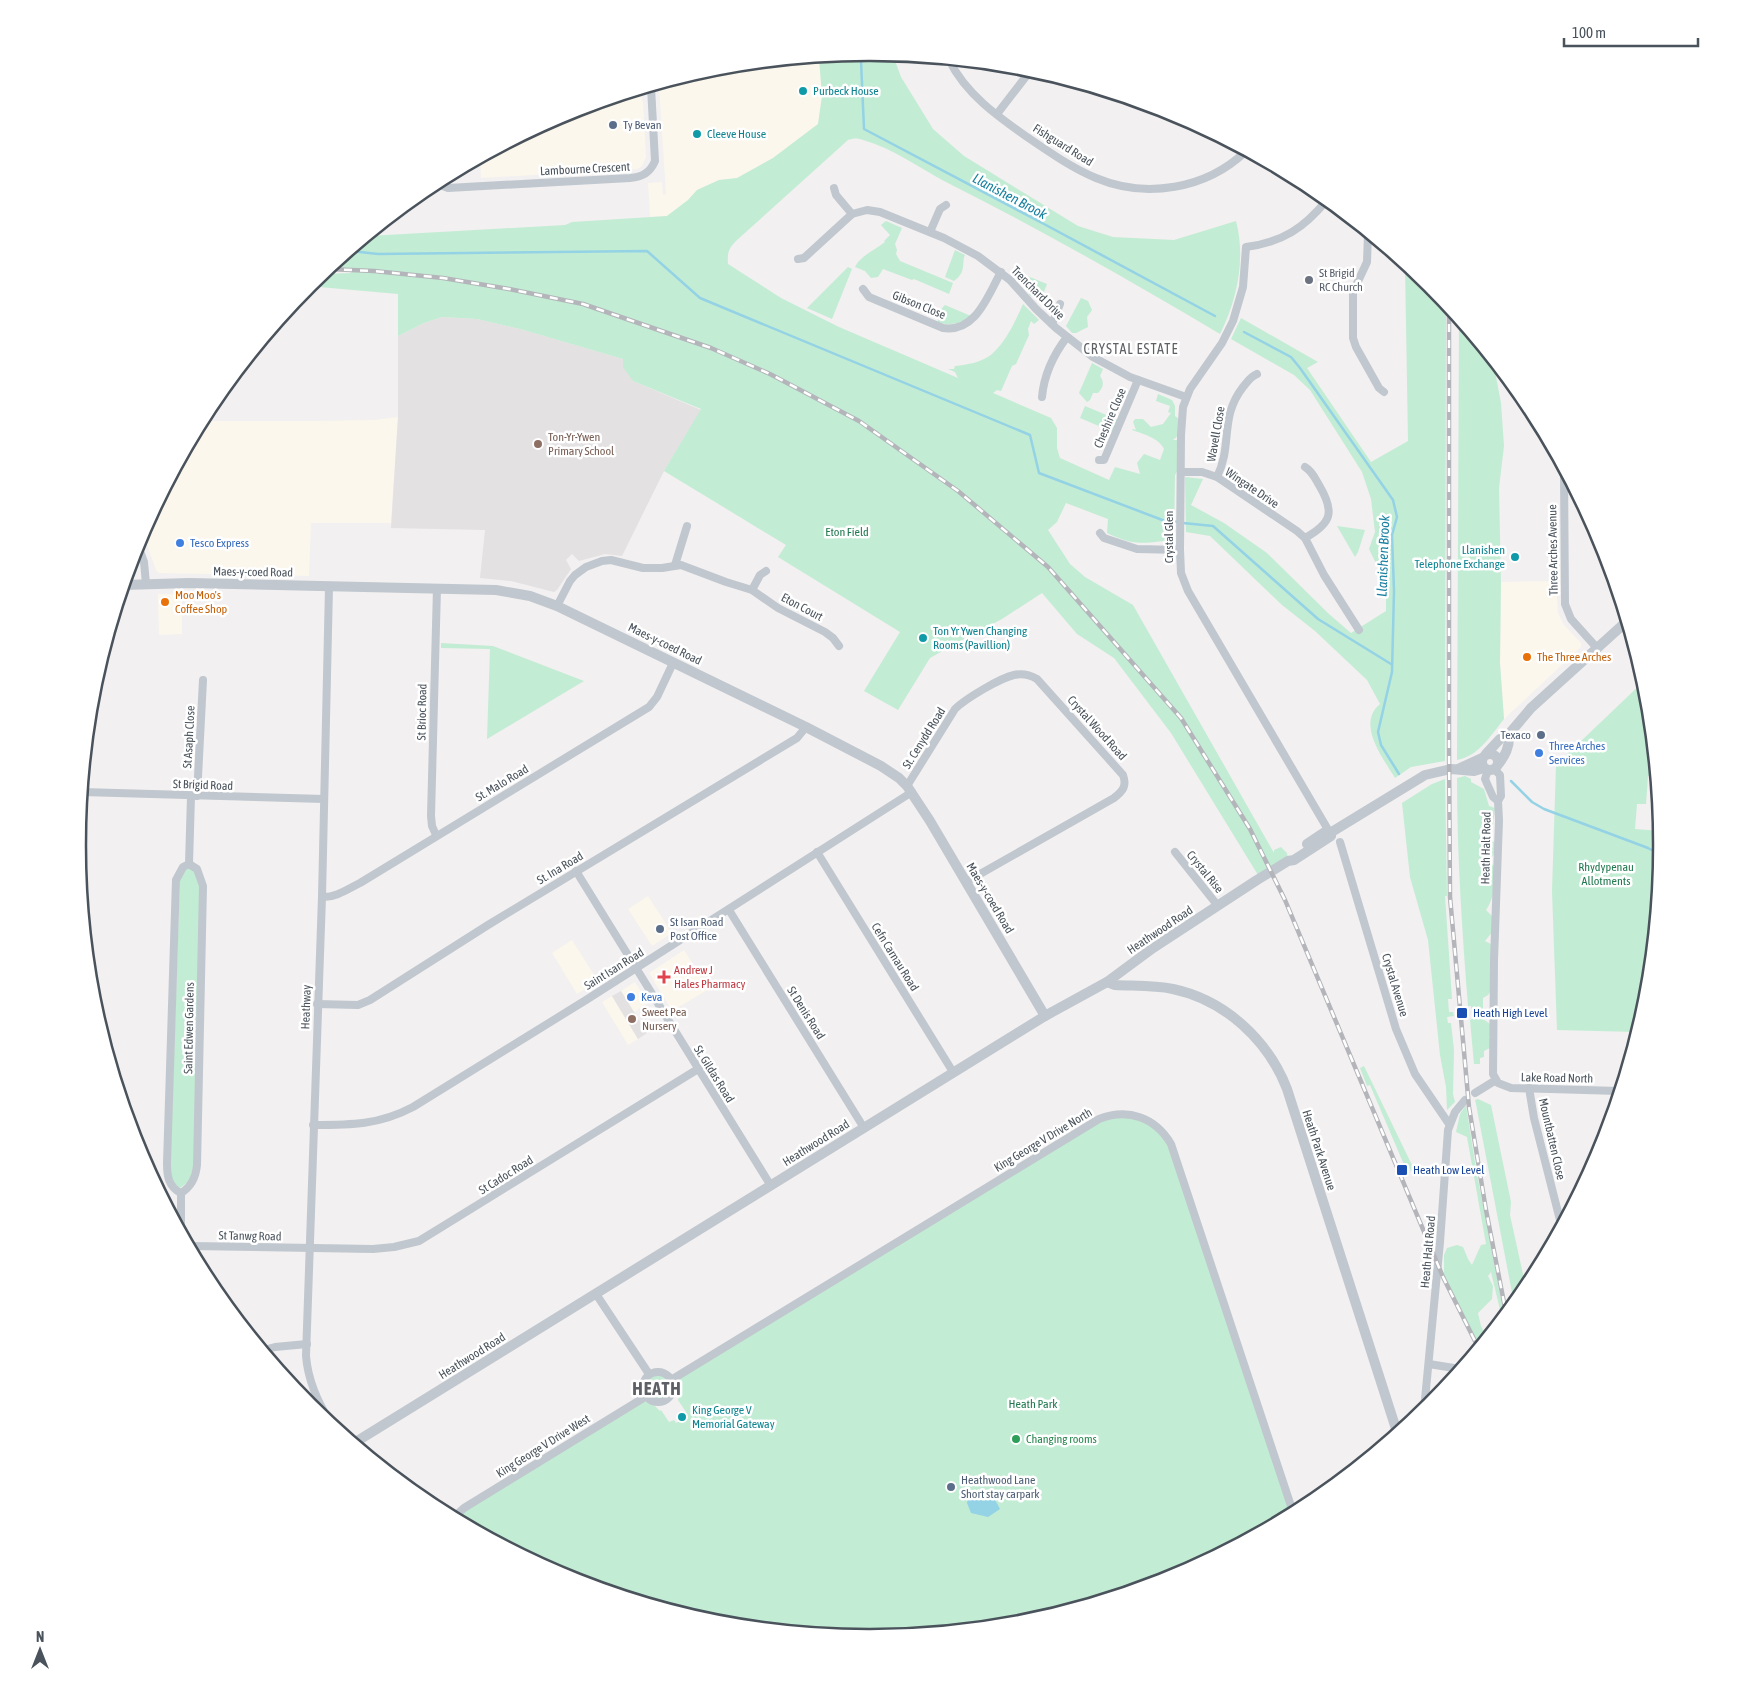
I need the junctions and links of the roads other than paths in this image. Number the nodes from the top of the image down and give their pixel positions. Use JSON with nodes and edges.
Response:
{"nodes":[{"id":1,"x":953,"y":66,"type":"edge"},
{"id":2,"x":1026,"y":77,"type":"edge"},
{"id":3,"x":651,"y":93,"type":"edge"},
{"id":4,"x":997,"y":114,"type":"junction"},
{"id":5,"x":1241,"y":155,"type":"edge"},
{"id":6,"x":444,"y":187,"type":"edge"},
{"id":7,"x":834,"y":188,"type":"dead end"},
{"id":8,"x":946,"y":205,"type":"dead end"},
{"id":9,"x":1322,"y":205,"type":"edge"},
{"id":10,"x":852,"y":214,"type":"junction"},
{"id":11,"x":930,"y":232,"type":"junction"},
{"id":12,"x":1368,"y":241,"type":"edge"},
{"id":13,"x":798,"y":258,"type":"dead end"},
{"id":14,"x":1001,"y":272,"type":"junction"},
{"id":15,"x":863,"y":289,"type":"dead end"},
{"id":16,"x":1060,"y":304,"type":"dead end"},
{"id":17,"x":1052,"y":324,"type":"junction"},
{"id":18,"x":1067,"y":337,"type":"junction"},
{"id":19,"x":1257,"y":374,"type":"dead end"},
{"id":20,"x":1138,"y":380,"type":"junction"},
{"id":21,"x":1384,"y":392,"type":"dead end"},
{"id":22,"x":1042,"y":397,"type":"dead end"},
{"id":23,"x":1186,"y":397,"type":"junction"},
{"id":24,"x":1099,"y":460,"type":"dead end"},
{"id":25,"x":1305,"y":467,"type":"dead end"},
{"id":26,"x":1181,"y":472,"type":"junction"},
{"id":27,"x":1217,"y":477,"type":"junction"},
{"id":28,"x":1564,"y":483,"type":"edge"},
{"id":29,"x":687,"y":526,"type":"dead end"},
{"id":30,"x":1100,"y":533,"type":"dead end"},
{"id":31,"x":1304,"y":538,"type":"junction"},
{"id":32,"x":1180,"y":550,"type":"junction"},
{"id":33,"x":142,"y":554,"type":"edge"},
{"id":34,"x":675,"y":565,"type":"junction"},
{"id":35,"x":766,"y":571,"type":"dead end"},
{"id":36,"x":130,"y":584,"type":"edge"},
{"id":37,"x":146,"y":584,"type":"junction"},
{"id":38,"x":329,"y":586,"type":"junction"},
{"id":39,"x":437,"y":588,"type":"junction"},
{"id":40,"x":752,"y":590,"type":"junction"},
{"id":41,"x":557,"y":606,"type":"junction"},
{"id":42,"x":1622,"y":626,"type":"edge"},
{"id":43,"x":1359,"y":630,"type":"dead end"},
{"id":44,"x":840,"y":646,"type":"dead end"},
{"id":45,"x":1597,"y":648,"type":"junction"},
{"id":46,"x":673,"y":663,"type":"junction"},
{"id":47,"x":203,"y":680,"type":"dead end"},
{"id":48,"x":961,"y":703,"type":"joint"},
{"id":49,"x":806,"y":727,"type":"junction"},
{"id":50,"x":1509,"y":734,"type":"junction"},
{"id":51,"x":1489,"y":764,"type":"junction"},
{"id":52,"x":910,"y":789,"type":"junction"},
{"id":53,"x":87,"y":792,"type":"edge"},
{"id":54,"x":194,"y":796,"type":"junction"},
{"id":55,"x":324,"y":799,"type":"junction"},
{"id":56,"x":1498,"y":801,"type":"junction"},
{"id":57,"x":1330,"y":833,"type":"junction"},
{"id":58,"x":436,"y":835,"type":"junction"},
{"id":59,"x":1340,"y":842,"type":"dead end"},
{"id":60,"x":817,"y":852,"type":"junction"},
{"id":61,"x":1175,"y":852,"type":"dead end"},
{"id":62,"x":189,"y":864,"type":"junction"},
{"id":63,"x":576,"y":871,"type":"junction"},
{"id":64,"x":966,"y":882,"type":"junction"},
{"id":65,"x":322,"y":897,"type":"junction"},
{"id":66,"x":1218,"y":906,"type":"junction"},
{"id":67,"x":729,"y":910,"type":"junction"},
{"id":68,"x":636,"y":969,"type":"junction"},
{"id":69,"x":1107,"y":982,"type":"junction"},
{"id":70,"x":318,"y":1004,"type":"junction"},
{"id":71,"x":1045,"y":1016,"type":"junction"},
{"id":72,"x":698,"y":1069,"type":"junction"},
{"id":73,"x":954,"y":1072,"type":"junction"},
{"id":74,"x":1496,"y":1080,"type":"junction"},
{"id":75,"x":1529,"y":1088,"type":"junction"},
{"id":76,"x":1614,"y":1091,"type":"edge"},
{"id":77,"x":1475,"y":1092,"type":"dead end"},
{"id":78,"x":1465,"y":1100,"type":"dead end"},
{"id":79,"x":1449,"y":1124,"type":"junction"},
{"id":80,"x":313,"y":1125,"type":"junction"},
{"id":81,"x":864,"y":1128,"type":"junction"},
{"id":82,"x":771,"y":1186,"type":"junction"},
{"id":83,"x":181,"y":1193,"type":"junction"},
{"id":84,"x":1559,"y":1216,"type":"edge"},
{"id":85,"x":181,"y":1218,"type":"edge"},
{"id":86,"x":197,"y":1246,"type":"edge"},
{"id":87,"x":309,"y":1248,"type":"junction"},
{"id":88,"x":596,"y":1294,"type":"junction"},
{"id":89,"x":307,"y":1344,"type":"junction"},
{"id":90,"x":269,"y":1349,"type":"edge"},
{"id":91,"x":1429,"y":1364,"type":"junction"},
{"id":92,"x":1453,"y":1368,"type":"edge"},
{"id":93,"x":649,"y":1374,"type":"junction"},
{"id":94,"x":671,"y":1380,"type":"junction"},
{"id":95,"x":645,"y":1397,"type":"junction"},
{"id":96,"x":1425,"y":1398,"type":"edge"},
{"id":97,"x":321,"y":1405,"type":"edge"},
{"id":98,"x":1395,"y":1426,"type":"edge"},
{"id":99,"x":359,"y":1439,"type":"edge"},
{"id":100,"x":1291,"y":1506,"type":"edge"},
{"id":101,"x":459,"y":1512,"type":"edge"}],
"edges":[{"from":1,"to":4,"type":"street","name":"Fishguard Road"},
{"from":2,"to":4,"type":"street"},
{"from":3,"to":6,"type":"street","name":"Lambourne Crescent"},
{"from":4,"to":5,"type":"street","name":"Fishguard Road"},
{"from":7,"to":10,"type":"street"},
{"from":8,"to":11,"type":"street"},
{"from":9,"to":23,"type":"street","name":"Crystal Glen"},
{"from":10,"to":11,"type":"street","name":"Trenchard Drive"},
{"from":10,"to":13,"type":"street"},
{"from":11,"to":14,"type":"street","name":"Trenchard Drive"},
{"from":12,"to":21,"type":"street"},
{"from":14,"to":15,"type":"street","name":"Gibson Close"},
{"from":14,"to":17,"type":"street","name":"Trenchard Drive"},
{"from":16,"to":17,"type":"street"},
{"from":17,"to":18,"type":"street","name":"Trenchard Drive"},
{"from":18,"to":20,"type":"street","name":"Trenchard Drive"},
{"from":18,"to":22,"type":"street"},
{"from":19,"to":27,"type":"street","name":"Wavell Close"},
{"from":20,"to":23,"type":"street","name":"Trenchard Drive"},
{"from":20,"to":24,"type":"street","name":"Cheshire Close"},
{"from":23,"to":26,"type":"street","name":"Crystal Glen"},
{"from":25,"to":31,"type":"street"},
{"from":26,"to":27,"type":"street","name":"Wingate Drive"},
{"from":26,"to":32,"type":"street","name":"Crystal Glen"},
{"from":27,"to":31,"type":"street","name":"Wingate Drive"},
{"from":28,"to":45,"type":"street","name":"Three Arches Avenue"},
{"from":29,"to":34,"type":"street"},
{"from":30,"to":32,"type":"street"},
{"from":31,"to":43,"type":"street","name":"Wingate Drive"},
{"from":32,"to":57,"type":"street","name":"Crystal Glen"},
{"from":33,"to":37,"type":"street"},
{"from":34,"to":40,"type":"street","name":"Eton Court"},
{"from":34,"to":41,"type":"street","name":"Eton Court"},
{"from":35,"to":40,"type":"street"},
{"from":36,"to":37,"type":"street","name":"Maes-y-coed Road"},
{"from":37,"to":38,"type":"street","name":"Maes-y-coed Road"},
{"from":38,"to":39,"type":"street","name":"Maes-y-coed Road"},
{"from":38,"to":55,"type":"street","name":"Heathway"},
{"from":39,"to":41,"type":"street","name":"Maes-y-coed Road"},
{"from":39,"to":58,"type":"street","name":"St Brioc Road"},
{"from":40,"to":44,"type":"street","name":"Eton Court"},
{"from":41,"to":46,"type":"street","name":"Maes-y-coed Road"},
{"from":42,"to":45,"type":"street"},
{"from":45,"to":50,"type":"street"},
{"from":46,"to":49,"type":"street","name":"Maes-y-coed Road"},
{"from":46,"to":58,"type":"street","name":"St. Malo Road"},
{"from":47,"to":54,"type":"street","name":"St Asaph Close"},
{"from":48,"to":52,"type":"street","name":"St. Cenydd Road"},
{"from":48,"to":64,"type":"street","name":"Crystal Wood Road"},
{"from":49,"to":52,"type":"street","name":"Maes-y-coed Road"},
{"from":49,"to":63,"type":"street","name":"St. Ina Road"},
{"from":50,"to":51,"type":"street"},
{"from":50,"to":51,"type":"street"},
{"from":51,"to":56,"type":"street","name":"Heath Halt Road"},
{"from":51,"to":56,"type":"street","name":"Heath Halt Road"},
{"from":51,"to":57,"type":"street","name":"Heathwood Road"},
{"from":52,"to":60,"type":"street","name":"Saint Isan Road"},
{"from":52,"to":64,"type":"street","name":"Maes-y-coed Road"},
{"from":53,"to":54,"type":"street","name":"St Brigid Road"},
{"from":54,"to":55,"type":"street","name":"St Brigid Road"},
{"from":54,"to":62,"type":"street"},
{"from":55,"to":65,"type":"street","name":"Heathway"},
{"from":56,"to":74,"type":"street","name":"Heath Halt Road"},
{"from":57,"to":66,"type":"street","name":"Heathwood Road"},
{"from":58,"to":65,"type":"street","name":"St. Malo Road"},
{"from":59,"to":79,"type":"street","name":"Crystal Avenue"},
{"from":60,"to":67,"type":"street","name":"Saint Isan Road"},
{"from":60,"to":73,"type":"street","name":"Cefn Carnau Road"},
{"from":61,"to":66,"type":"street","name":"Crystal Rise"},
{"from":62,"to":83,"type":"street","name":"Saint Edwen Gardens"},
{"from":62,"to":83,"type":"street","name":"Saint Edwen Gardens"},
{"from":63,"to":68,"type":"street","name":"St. Gildas Road"},
{"from":63,"to":70,"type":"street","name":"St. Ina Road"},
{"from":64,"to":71,"type":"street","name":"Maes-y-coed Road"},
{"from":65,"to":70,"type":"street","name":"Heathway"},
{"from":66,"to":69,"type":"street","name":"Heathwood Road"},
{"from":67,"to":68,"type":"street","name":"Saint Isan Road"},
{"from":67,"to":81,"type":"street","name":"St Denis Road"},
{"from":68,"to":72,"type":"street","name":"St. Gildas Road"},
{"from":68,"to":80,"type":"street","name":"Saint Isan Road"},
{"from":69,"to":71,"type":"street","name":"Heathwood Road"},
{"from":69,"to":98,"type":"street","name":"Heath Park Avenue"},
{"from":70,"to":80,"type":"street","name":"Heathway"},
{"from":71,"to":73,"type":"street","name":"Heathwood Road"},
{"from":72,"to":82,"type":"street","name":"St. Gildas Road"},
{"from":72,"to":87,"type":"street","name":"St Cadoc Road"},
{"from":73,"to":81,"type":"street","name":"Heathwood Road"},
{"from":74,"to":75,"type":"street","name":"Lake Road North"},
{"from":74,"to":77,"type":"street"},
{"from":75,"to":76,"type":"street","name":"Lake Road North"},
{"from":75,"to":84,"type":"street","name":"Mountbatten Close"},
{"from":78,"to":79,"type":"street","name":"Heath Halt Road"},
{"from":79,"to":91,"type":"street","name":"Heath Halt Road"},
{"from":80,"to":87,"type":"street","name":"Heathway"},
{"from":81,"to":82,"type":"street","name":"Heathwood Road"},
{"from":82,"to":88,"type":"street","name":"Heathwood Road"},
{"from":83,"to":85,"type":"street"},
{"from":86,"to":87,"type":"street","name":"St Tanwg Road"},
{"from":87,"to":89,"type":"street","name":"Heathway"},
{"from":88,"to":93,"type":"street"},
{"from":88,"to":99,"type":"street","name":"Heathwood Road"},
{"from":89,"to":90,"type":"street"},
{"from":89,"to":97,"type":"street","name":"Heathway"},
{"from":91,"to":92,"type":"street"},
{"from":91,"to":96,"type":"street","name":"Heath Halt Road"},
{"from":93,"to":94,"type":"street"},
{"from":93,"to":95,"type":"street"},
{"from":94,"to":95,"type":"street"},
{"from":94,"to":100,"type":"street","name":"King George V Drive North"},
{"from":95,"to":101,"type":"street","name":"King George V Drive West"}]}
